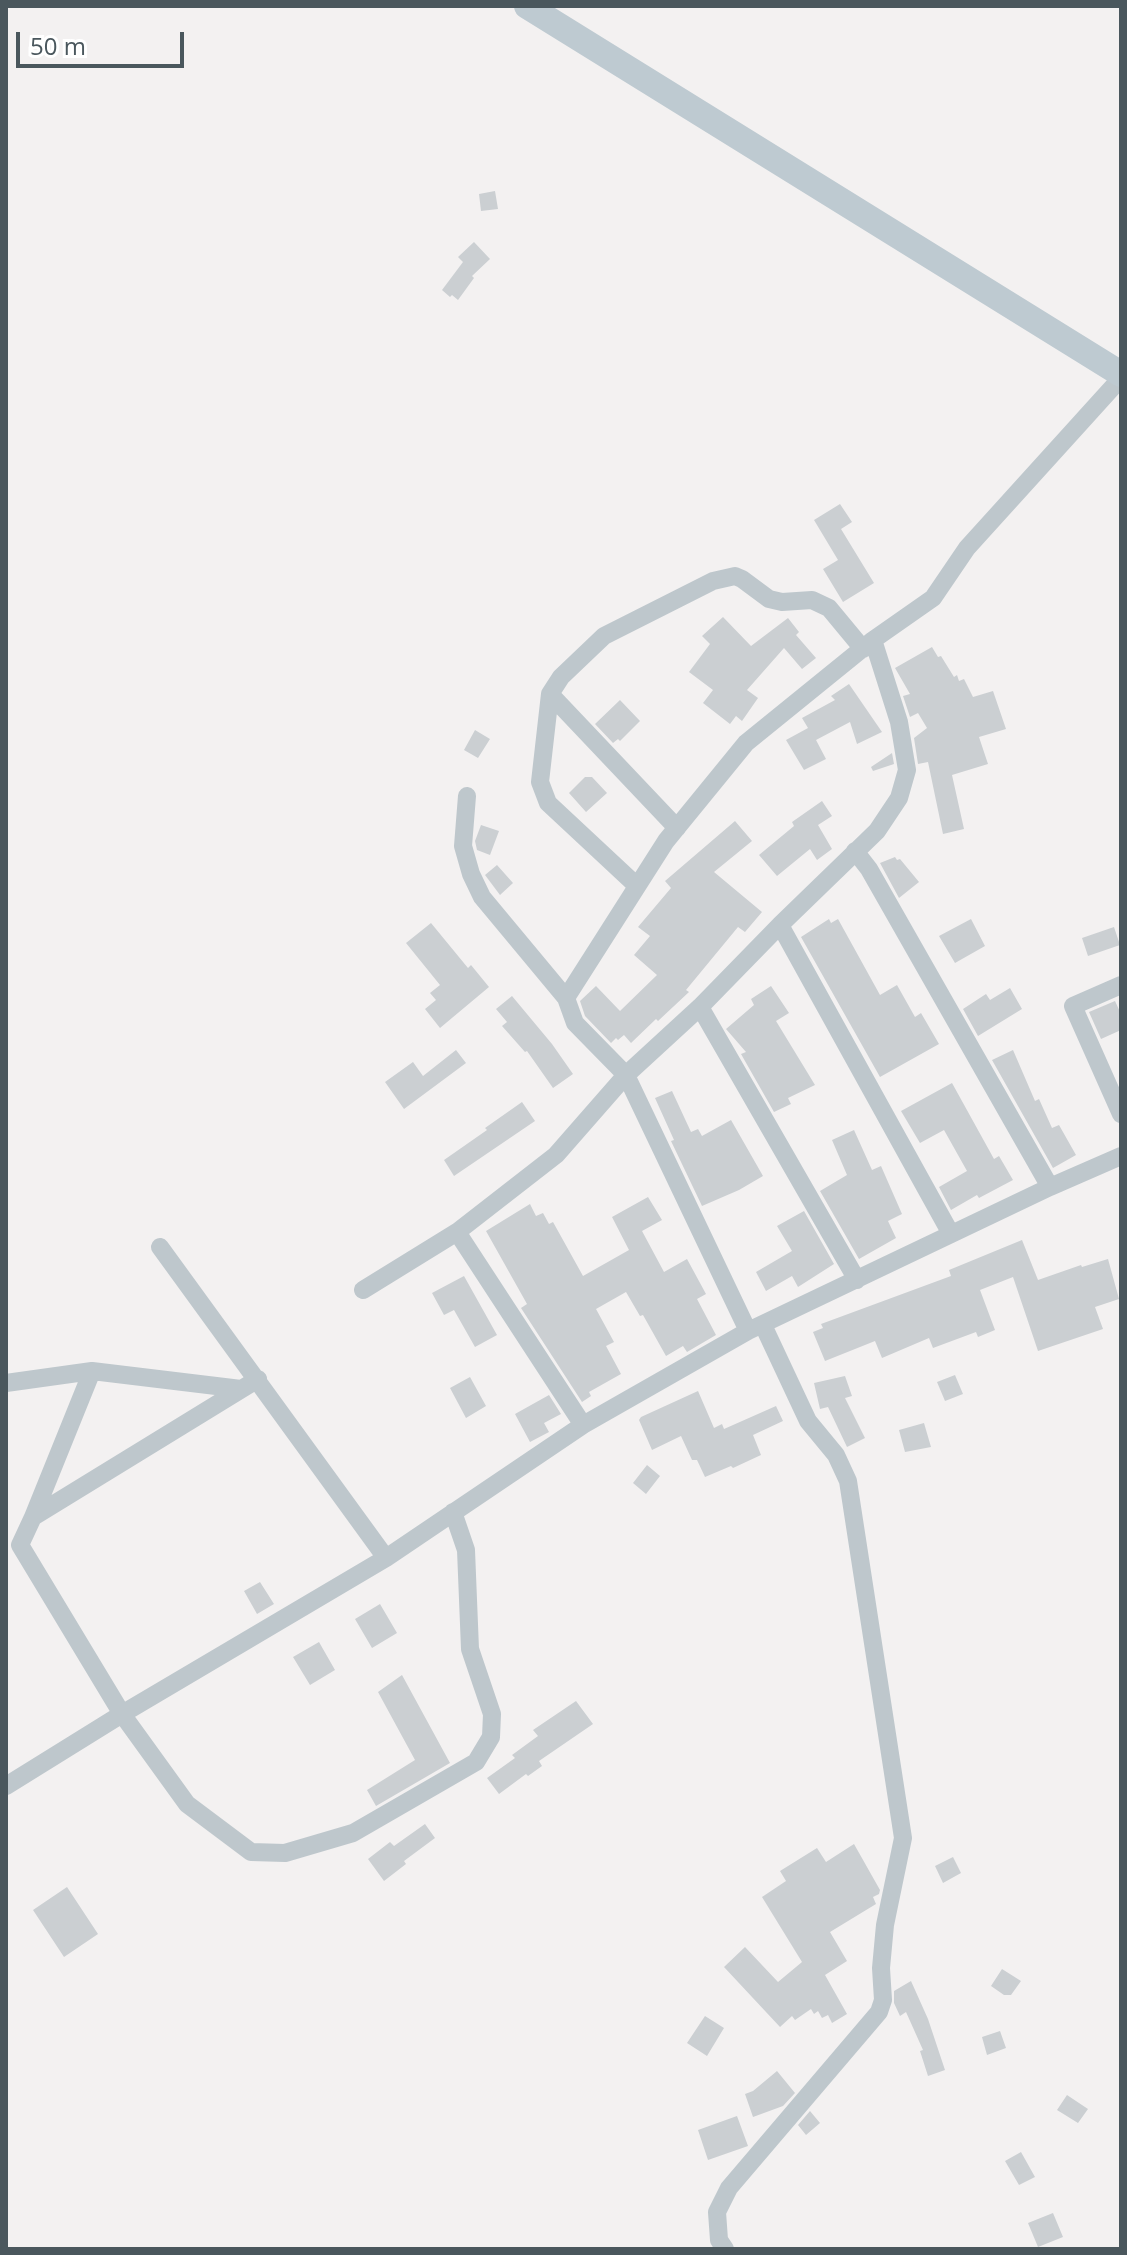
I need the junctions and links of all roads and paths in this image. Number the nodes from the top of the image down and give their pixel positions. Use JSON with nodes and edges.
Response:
{"nodes":[{"id":1,"x":527,"y":6,"type":"edge"},
{"id":2,"x":1121,"y":376,"type":"edge"},
{"id":3,"x":868,"y":644,"type":"junction"},
{"id":4,"x":550,"y":694,"type":"junction"},
{"id":5,"x":467,"y":796,"type":"dead end"},
{"id":6,"x":677,"y":828,"type":"junction"},
{"id":7,"x":855,"y":851,"type":"junction"},
{"id":8,"x":637,"y":886,"type":"junction"},
{"id":9,"x":780,"y":925,"type":"junction"},
{"id":10,"x":1121,"y":985,"type":"edge"},
{"id":11,"x":566,"y":998,"type":"junction"},
{"id":12,"x":700,"y":1007,"type":"junction"},
{"id":13,"x":626,"y":1075,"type":"junction"},
{"id":14,"x":1121,"y":1114,"type":"edge"},
{"id":15,"x":1121,"y":1156,"type":"edge"},
{"id":16,"x":1050,"y":1187,"type":"junction"},
{"id":17,"x":457,"y":1232,"type":"junction"},
{"id":18,"x":951,"y":1234,"type":"junction"},
{"id":19,"x":160,"y":1247,"type":"dead end"},
{"id":20,"x":857,"y":1280,"type":"junction"},
{"id":21,"x":363,"y":1290,"type":"dead end"},
{"id":22,"x":755,"y":1328,"type":"junction"},
{"id":23,"x":92,"y":1371,"type":"junction"},
{"id":24,"x":258,"y":1379,"type":"junction"},
{"id":25,"x":6,"y":1383,"type":"edge"},
{"id":26,"x":241,"y":1389,"type":"junction"},
{"id":27,"x":583,"y":1425,"type":"junction"},
{"id":28,"x":453,"y":1512,"type":"junction"},
{"id":29,"x":33,"y":1517,"type":"junction"},
{"id":30,"x":386,"y":1558,"type":"junction"},
{"id":31,"x":122,"y":1714,"type":"junction"},
{"id":32,"x":6,"y":1786,"type":"edge"},
{"id":33,"x":725,"y":2249,"type":"edge"}],
"edges":[{"from":1,"to":2,"type":"street"},
{"from":2,"to":3,"type":"street"},
{"from":3,"to":4,"type":"street"},
{"from":3,"to":6,"type":"street"},
{"from":3,"to":7,"type":"street"},
{"from":4,"to":6,"type":"street"},
{"from":4,"to":8,"type":"street"},
{"from":5,"to":11,"type":"street"},
{"from":6,"to":8,"type":"street"},
{"from":7,"to":9,"type":"street"},
{"from":7,"to":16,"type":"street"},
{"from":8,"to":11,"type":"street"},
{"from":9,"to":12,"type":"street"},
{"from":9,"to":18,"type":"street"},
{"from":10,"to":14,"type":"street"},
{"from":11,"to":13,"type":"street"},
{"from":12,"to":13,"type":"street"},
{"from":12,"to":20,"type":"street"},
{"from":13,"to":17,"type":"street"},
{"from":13,"to":22,"type":"street"},
{"from":15,"to":16,"type":"street"},
{"from":16,"to":18,"type":"street"},
{"from":17,"to":21,"type":"street"},
{"from":17,"to":27,"type":"street"},
{"from":18,"to":20,"type":"street"},
{"from":19,"to":24,"type":"street"},
{"from":20,"to":22,"type":"street"},
{"from":22,"to":27,"type":"street"},
{"from":22,"to":33,"type":"street"},
{"from":23,"to":25,"type":"street"},
{"from":23,"to":26,"type":"street"},
{"from":23,"to":29,"type":"street"},
{"from":24,"to":26,"type":"street"},
{"from":24,"to":30,"type":"street"},
{"from":26,"to":29,"type":"street"},
{"from":27,"to":28,"type":"street"},
{"from":28,"to":30,"type":"street"},
{"from":28,"to":31,"type":"street"},
{"from":29,"to":31,"type":"street"},
{"from":30,"to":31,"type":"street"},
{"from":31,"to":32,"type":"street"}]}
